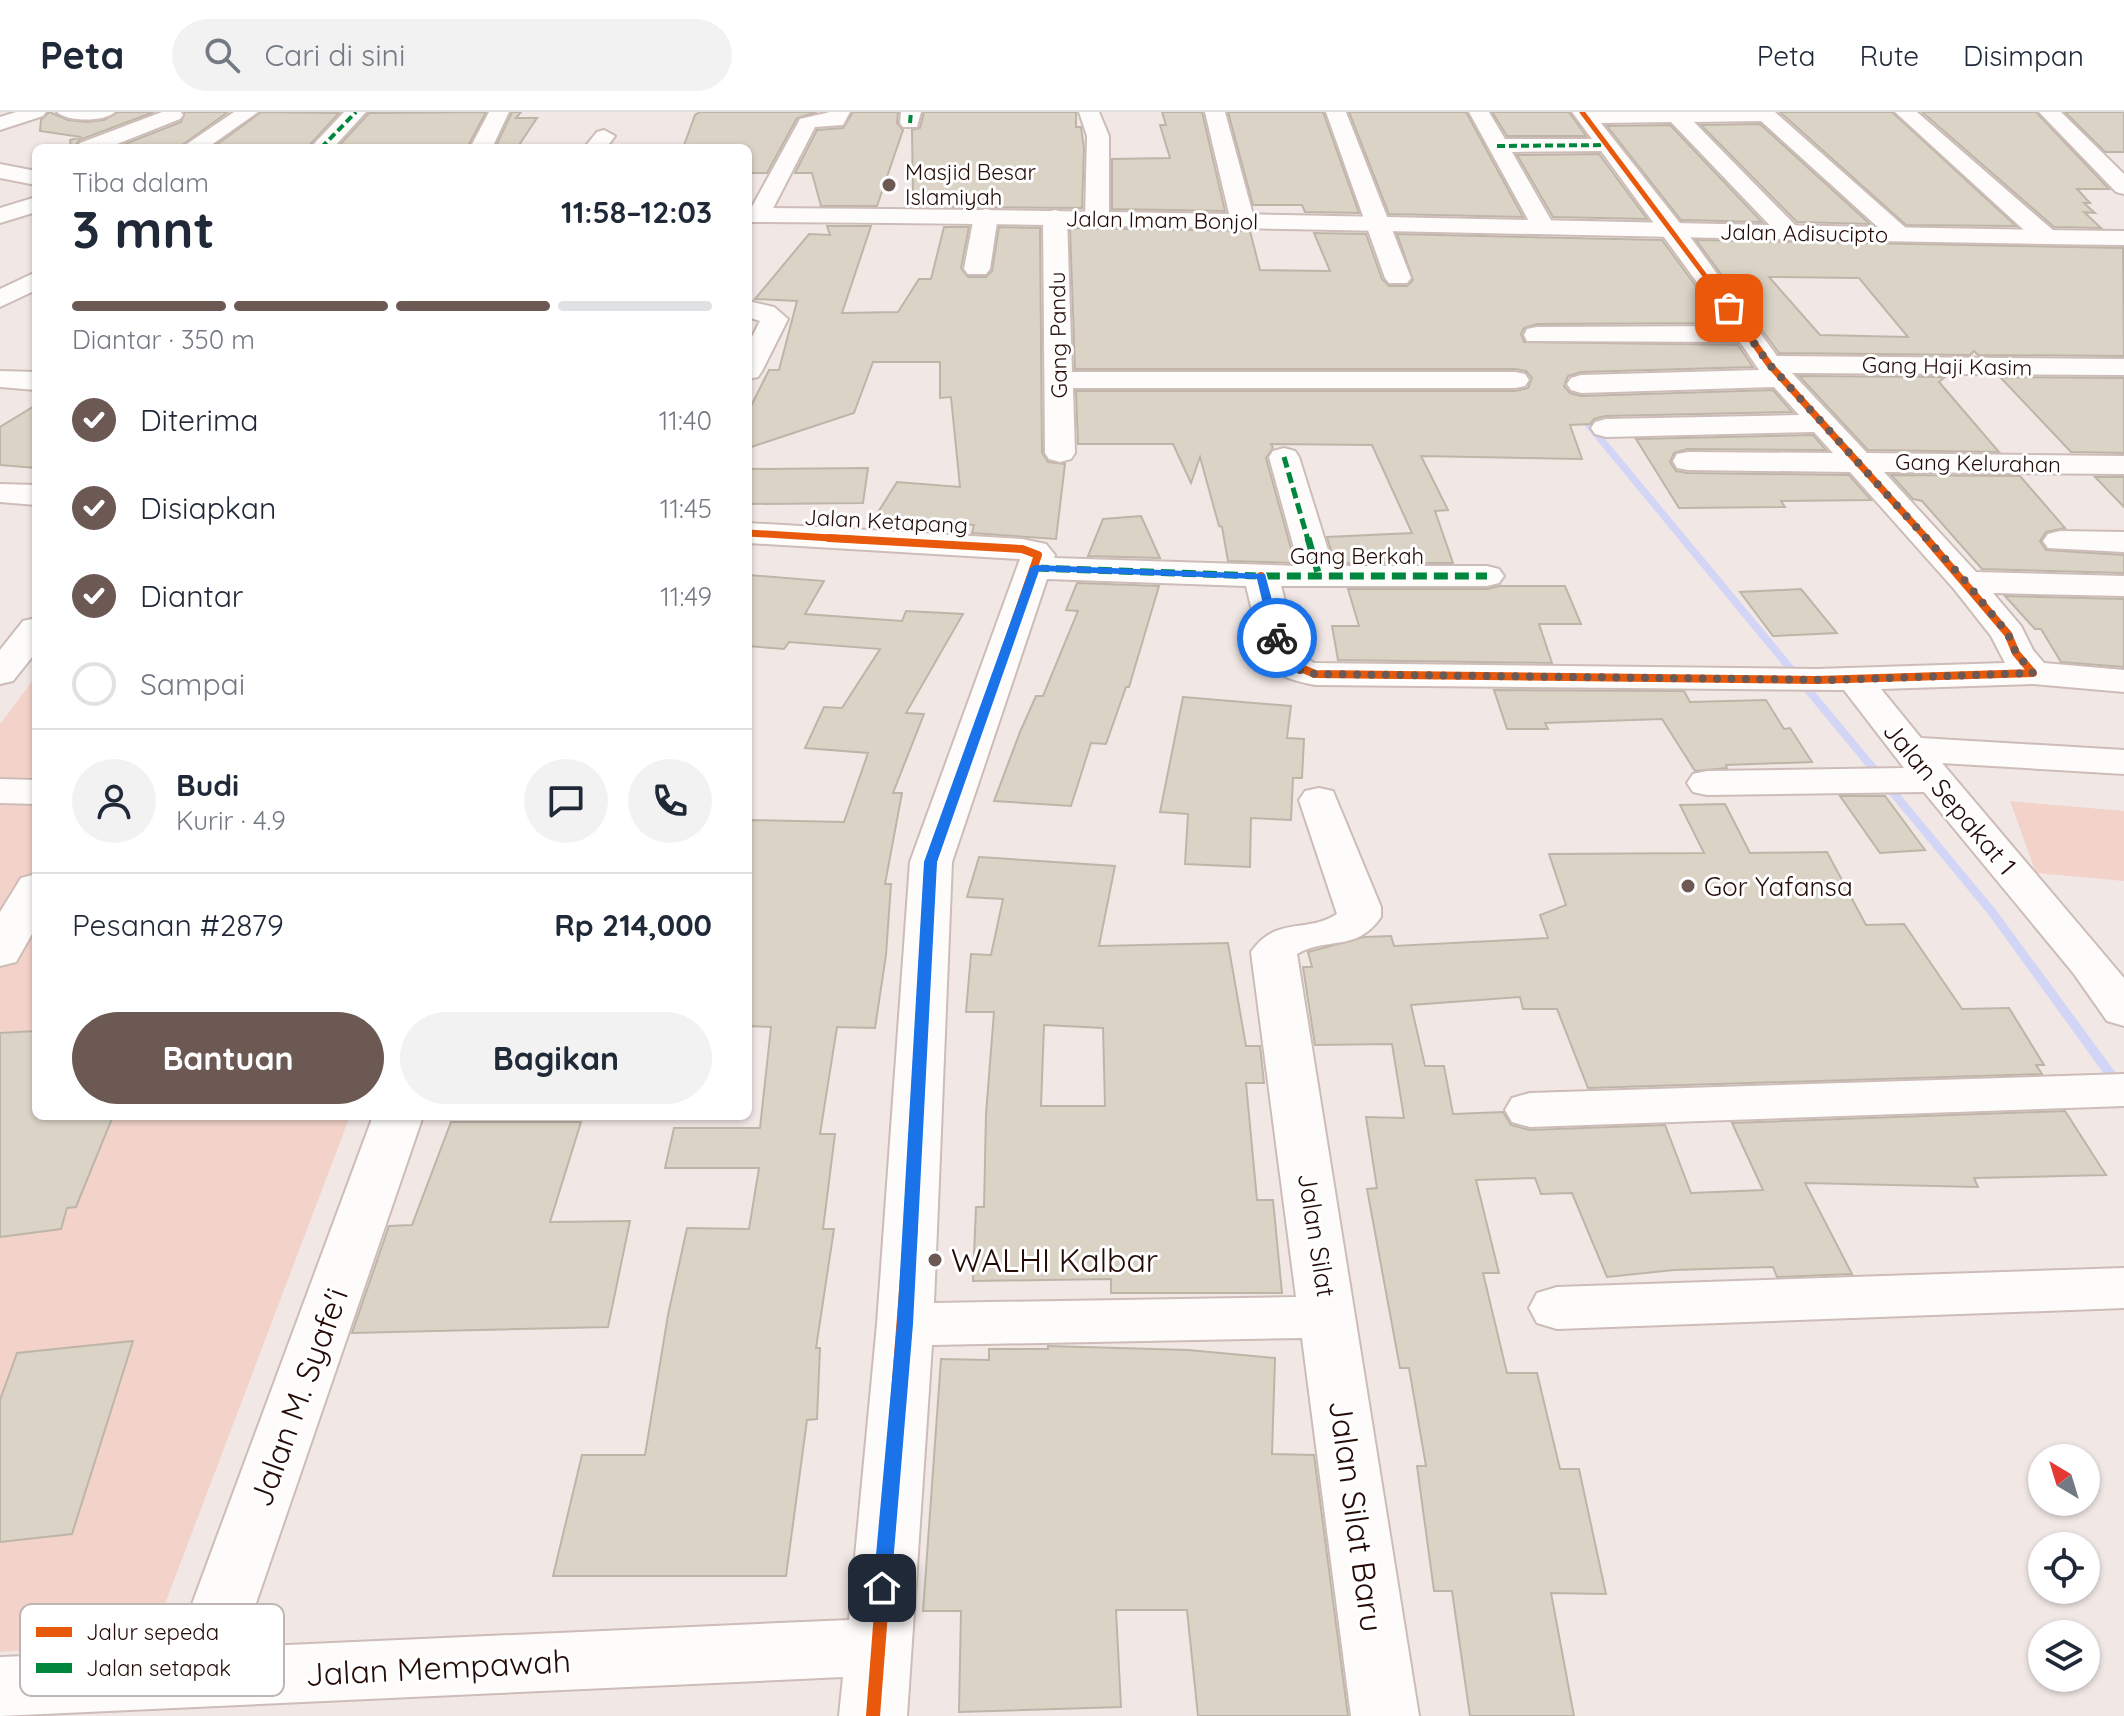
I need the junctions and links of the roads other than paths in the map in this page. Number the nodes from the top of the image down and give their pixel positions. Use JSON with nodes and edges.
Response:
{"nodes":[{"id":1,"x":36,"y":112,"type":"edge"},
{"id":2,"x":67,"y":112,"type":"edge"},
{"id":3,"x":105,"y":112,"type":"edge"},
{"id":4,"x":248,"y":112,"type":"edge"},
{"id":5,"x":356,"y":112,"type":"edge"},
{"id":6,"x":499,"y":112,"type":"edge"},
{"id":7,"x":840,"y":112,"type":"edge"},
{"id":8,"x":1089,"y":112,"type":"edge"},
{"id":9,"x":1215,"y":112,"type":"edge"},
{"id":10,"x":1336,"y":112,"type":"edge"},
{"id":11,"x":1479,"y":112,"type":"edge"},
{"id":12,"x":1905,"y":112,"type":"edge"},
{"id":13,"x":2049,"y":112,"type":"edge"},
{"id":14,"x":1765,"y":113,"type":"edge"},
{"id":15,"x":1584,"y":114,"type":"edge"},
{"id":16,"x":1675,"y":114,"type":"edge"},
{"id":17,"x":173,"y":115,"type":"dead end"},
{"id":18,"x":0,"y":124,"type":"edge"},
{"id":19,"x":98,"y":144,"type":"edge"},
{"id":20,"x":198,"y":144,"type":"edge"},
{"id":21,"x":325,"y":144,"type":"edge"},
{"id":22,"x":483,"y":144,"type":"edge"},
{"id":23,"x":1608,"y":145,"type":"junction"},
{"id":24,"x":1497,"y":146,"type":"junction"},
{"id":25,"x":2124,"y":187,"type":"edge"},
{"id":26,"x":2124,"y":199,"type":"edge"},
{"id":27,"x":32,"y":205,"type":"edge"},
{"id":28,"x":2124,"y":212,"type":"edge"},
{"id":29,"x":753,"y":215,"type":"edge"},
{"id":30,"x":0,"y":216,"type":"edge"},
{"id":31,"x":986,"y":216,"type":"junction"},
{"id":32,"x":1055,"y":217,"type":"junction"},
{"id":33,"x":1097,"y":218,"type":"junction"},
{"id":34,"x":1243,"y":222,"type":"junction"},
{"id":35,"x":1378,"y":225,"type":"junction"},
{"id":36,"x":1485,"y":227,"type":"joint"},
{"id":37,"x":1544,"y":229,"type":"junction"},
{"id":38,"x":1675,"y":232,"type":"junction"},
{"id":39,"x":1790,"y":233,"type":"junction"},
{"id":40,"x":1899,"y":234,"type":"junction"},
{"id":41,"x":2045,"y":236,"type":"junction"},
{"id":42,"x":2124,"y":238,"type":"edge"},
{"id":43,"x":977,"y":269,"type":"dead end"},
{"id":44,"x":1398,"y":278,"type":"dead end"},
{"id":45,"x":32,"y":282,"type":"edge"},
{"id":46,"x":0,"y":299,"type":"edge"},
{"id":47,"x":752,"y":310,"type":"edge"},
{"id":48,"x":1747,"y":334,"type":"junction"},
{"id":49,"x":1537,"y":335,"type":"dead end"},
{"id":50,"x":752,"y":362,"type":"edge"},
{"id":51,"x":2124,"y":367,"type":"edge"},
{"id":52,"x":1775,"y":371,"type":"junction"},
{"id":53,"x":0,"y":379,"type":"edge"},
{"id":54,"x":1515,"y":380,"type":"dead end"},
{"id":55,"x":32,"y":381,"type":"edge"},
{"id":56,"x":1581,"y":384,"type":"dead end"},
{"id":57,"x":1059,"y":393,"type":"junction"},
{"id":58,"x":1297,"y":408,"type":"dead end"},
{"id":59,"x":1822,"y":423,"type":"junction"},
{"id":60,"x":1606,"y":428,"type":"dead end"},
{"id":61,"x":1060,"y":453,"type":"dead end"},
{"id":62,"x":1284,"y":457,"type":"dead end"},
{"id":63,"x":1688,"y":461,"type":"dead end"},
{"id":64,"x":1856,"y":461,"type":"junction"},
{"id":65,"x":2124,"y":465,"type":"edge"},
{"id":66,"x":0,"y":493,"type":"edge"},
{"id":67,"x":32,"y":495,"type":"edge"},
{"id":68,"x":752,"y":533,"type":"edge"},
{"id":69,"x":2060,"y":541,"type":"dead end"},
{"id":70,"x":2124,"y":542,"type":"edge"},
{"id":71,"x":1028,"y":558,"type":"junction"},
{"id":72,"x":1261,"y":576,"type":"junction"},
{"id":73,"x":1319,"y":576,"type":"junction"},
{"id":74,"x":1487,"y":576,"type":"dead end"},
{"id":75,"x":1966,"y":582,"type":"junction"},
{"id":76,"x":2124,"y":586,"type":"edge"},
{"id":77,"x":32,"y":634,"type":"edge"},
{"id":78,"x":0,"y":673,"type":"edge"},
{"id":79,"x":2033,"y":673,"type":"junction"},
{"id":80,"x":1836,"y":680,"type":"junction"},
{"id":81,"x":2124,"y":681,"type":"edge"},
{"id":82,"x":2124,"y":762,"type":"edge"},
{"id":83,"x":1915,"y":770,"type":"junction"},
{"id":84,"x":1707,"y":783,"type":"dead end"},
{"id":85,"x":0,"y":791,"type":"edge"},
{"id":86,"x":32,"y":792,"type":"edge"},
{"id":87,"x":1319,"y":800,"type":"dead end"},
{"id":88,"x":32,"y":894,"type":"edge"},
{"id":89,"x":0,"y":952,"type":"edge"},
{"id":90,"x":2107,"y":966,"type":"edge"},
{"id":91,"x":2124,"y":1011,"type":"edge"},
{"id":92,"x":2112,"y":1090,"type":"edge"},
{"id":93,"x":1530,"y":1110,"type":"dead end"},
{"id":94,"x":397,"y":1120,"type":"edge"},
{"id":95,"x":2124,"y":1288,"type":"edge"},
{"id":96,"x":1557,"y":1308,"type":"dead end"},
{"id":97,"x":1329,"y":1317,"type":"junction"},
{"id":98,"x":905,"y":1324,"type":"junction"},
{"id":99,"x":224,"y":1604,"type":"edge"},
{"id":100,"x":877,"y":1647,"type":"junction"},
{"id":101,"x":284,"y":1675,"type":"edge"},
{"id":102,"x":20,"y":1686,"type":"edge"},
{"id":103,"x":0,"y":1687,"type":"edge"},
{"id":104,"x":873,"y":1716,"type":"edge"},
{"id":105,"x":1385,"y":1716,"type":"edge"}],
"edges":[{"from":1,"to":18,"type":"street"},
{"from":2,"to":3,"type":"street"},
{"from":4,"to":20,"type":"street"},
{"from":5,"to":21,"type":"street"},
{"from":6,"to":22,"type":"street"},
{"from":7,"to":29,"type":"street"},
{"from":8,"to":33,"type":"street"},
{"from":9,"to":34,"type":"street"},
{"from":10,"to":35,"type":"street"},
{"from":11,"to":24,"type":"street"},
{"from":12,"to":41,"type":"street"},
{"from":13,"to":25,"type":"street"},
{"from":14,"to":16,"type":"street"},
{"from":14,"to":40,"type":"street"},
{"from":15,"to":16,"type":"street"},
{"from":15,"to":23,"type":"street"},
{"from":16,"to":39,"type":"street"},
{"from":17,"to":19,"type":"street"},
{"from":23,"to":24,"type":"street"},
{"from":23,"to":38,"type":"street"},
{"from":24,"to":37,"type":"street"},
{"from":26,"to":28,"type":"street"},
{"from":27,"to":30,"type":"street"},
{"from":29,"to":31,"type":"street","name":"Jalan Imam Bonjol"},
{"from":31,"to":32,"type":"street","name":"Jalan Imam Bonjol"},
{"from":31,"to":43,"type":"street"},
{"from":32,"to":33,"type":"street","name":"Jalan Imam Bonjol"},
{"from":32,"to":57,"type":"street","name":"Gang Pandu"},
{"from":33,"to":34,"type":"street","name":"Jalan Imam Bonjol"},
{"from":34,"to":35,"type":"street","name":"Jalan Imam Bonjol"},
{"from":35,"to":36,"type":"street","name":"Jalan Imam Bonjol"},
{"from":35,"to":44,"type":"street"},
{"from":36,"to":37,"type":"street","name":"Jalan Adisucipto"},
{"from":37,"to":38,"type":"street","name":"Jalan Adisucipto"},
{"from":38,"to":39,"type":"street","name":"Jalan Adisucipto"},
{"from":38,"to":48,"type":"street"},
{"from":39,"to":40,"type":"street","name":"Jalan Adisucipto"},
{"from":40,"to":41,"type":"street","name":"Jalan Adisucipto"},
{"from":41,"to":42,"type":"street","name":"Jalan Adisucipto"},
{"from":45,"to":46,"type":"street"},
{"from":47,"to":50,"type":"street"},
{"from":48,"to":49,"type":"street"},
{"from":48,"to":52,"type":"street"},
{"from":51,"to":52,"type":"street","name":"Gang Haji Kasim"},
{"from":52,"to":56,"type":"street","name":"Gang Haji Kasim"},
{"from":52,"to":59,"type":"street"},
{"from":53,"to":55,"type":"street"},
{"from":54,"to":57,"type":"street"},
{"from":57,"to":58,"type":"street"},
{"from":57,"to":61,"type":"street","name":"Gang Pandu"},
{"from":59,"to":60,"type":"street"},
{"from":59,"to":64,"type":"street"},
{"from":62,"to":73,"type":"street"},
{"from":63,"to":64,"type":"street","name":"Gang Kelurahan"},
{"from":64,"to":65,"type":"street","name":"Gang Kelurahan"},
{"from":64,"to":75,"type":"street"},
{"from":66,"to":67,"type":"street"},
{"from":68,"to":71,"type":"street","name":"Jalan Ketapang"},
{"from":69,"to":70,"type":"street"},
{"from":71,"to":72,"type":"street","name":"Gang Berkah"},
{"from":71,"to":98,"type":"street"},
{"from":72,"to":73,"type":"street","name":"Gang Berkah"},
{"from":72,"to":80,"type":"street"},
{"from":73,"to":74,"type":"street","name":"Gang Berkah"},
{"from":75,"to":76,"type":"street"},
{"from":75,"to":79,"type":"street"},
{"from":77,"to":78,"type":"street"},
{"from":79,"to":80,"type":"street","name":"Jalan Sepakat 1"},
{"from":79,"to":81,"type":"street","name":"Jalan Sepakat 1"},
{"from":80,"to":83,"type":"street","name":"Jalan Sepakat 1"},
{"from":82,"to":83,"type":"street"},
{"from":83,"to":84,"type":"street"},
{"from":83,"to":90,"type":"street","name":"Jalan Sepakat 1"},
{"from":85,"to":86,"type":"street"},
{"from":87,"to":97,"type":"street","name":"Jalan Silat"},
{"from":88,"to":89,"type":"street"},
{"from":90,"to":91,"type":"street","name":"Jalan Sepakat 1"},
{"from":92,"to":93,"type":"street"},
{"from":94,"to":99,"type":"street","name":"Jalan M. Syafe'i"},
{"from":95,"to":96,"type":"street"},
{"from":97,"to":98,"type":"street","name":"Jalan Silat"},
{"from":97,"to":105,"type":"street","name":"Jalan Silat Baru"},
{"from":98,"to":100,"type":"street"},
{"from":100,"to":101,"type":"street","name":"Jalan Mempawah"},
{"from":100,"to":104,"type":"street"},
{"from":102,"to":103,"type":"street","name":"Jalan Mempawah"}]}
